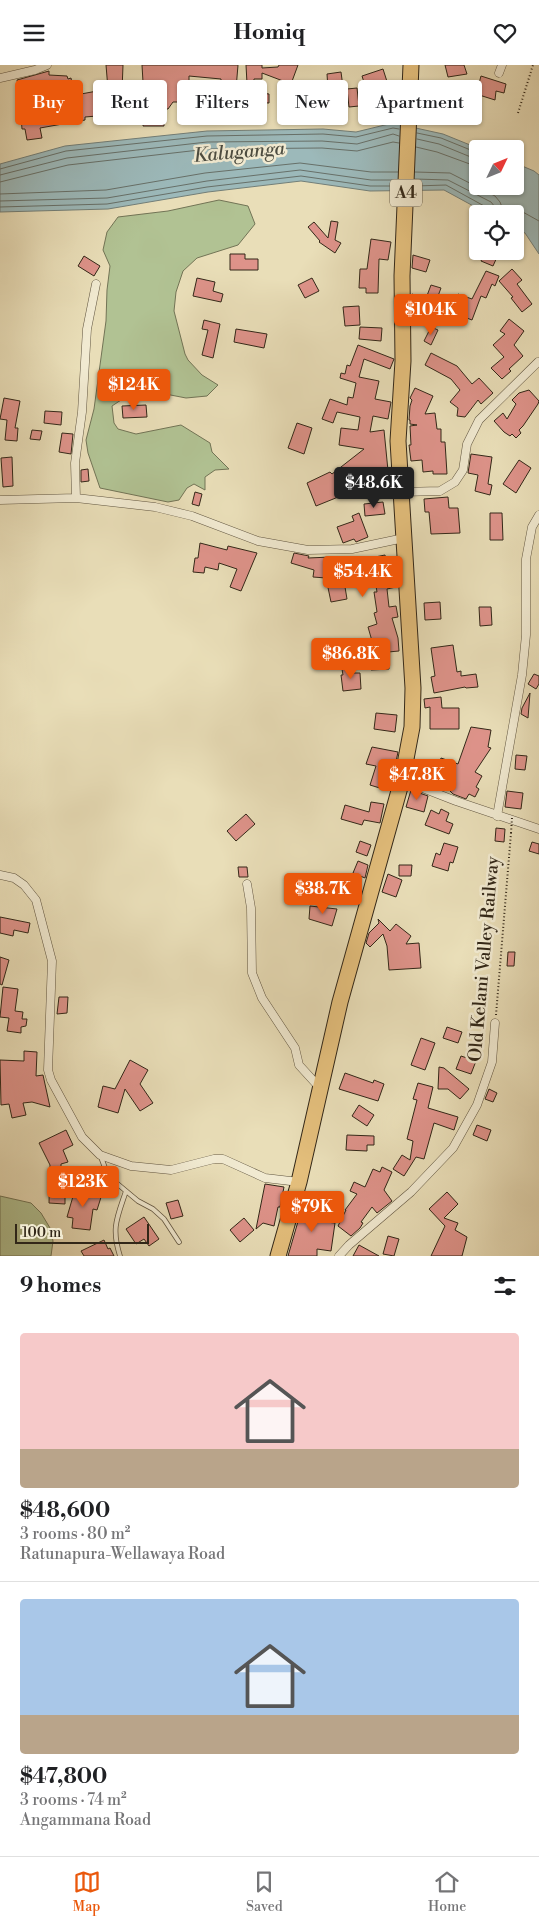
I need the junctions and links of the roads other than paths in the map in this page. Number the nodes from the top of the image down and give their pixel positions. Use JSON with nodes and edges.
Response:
{"nodes":[{"id":1,"x":47,"y":65,"type":"edge"},
{"id":2,"x":411,"y":65,"type":"edge"},
{"id":3,"x":0,"y":78,"type":"edge"},
{"id":4,"x":96,"y":284,"type":"dead end"},
{"id":5,"x":538,"y":362,"type":"dead end"},
{"id":6,"x":401,"y":492,"type":"junction"},
{"id":7,"x":76,"y":498,"type":"junction"},
{"id":8,"x":0,"y":500,"type":"edge"},
{"id":9,"x":539,"y":515,"type":"edge"},
{"id":10,"x":404,"y":538,"type":"junction"},
{"id":11,"x":402,"y":780,"type":"junction"},
{"id":12,"x":497,"y":816,"type":"junction"},
{"id":13,"x":539,"y":829,"type":"edge"},
{"id":14,"x":0,"y":875,"type":"edge"},
{"id":15,"x":247,"y":884,"type":"dead end"},
{"id":16,"x":496,"y":1023,"type":"road end"},
{"id":17,"x":320,"y":1088,"type":"junction"},
{"id":18,"x":100,"y":1155,"type":"junction"},
{"id":19,"x":299,"y":1182,"type":"junction"},
{"id":20,"x":126,"y":1191,"type":"junction"},
{"id":21,"x":179,"y":1242,"type":"dead end"},
{"id":22,"x":120,"y":1256,"type":"edge"},
{"id":23,"x":278,"y":1256,"type":"edge"},
{"id":24,"x":339,"y":1256,"type":"edge"}],
"edges":[{"from":1,"to":3,"type":"street"},
{"from":2,"to":6,"type":"highway","number":"A4"},
{"from":4,"to":7,"type":"street"},
{"from":5,"to":6,"type":"street"},
{"from":6,"to":10,"type":"highway","number":"A4"},
{"from":7,"to":8,"type":"street"},
{"from":7,"to":10,"type":"street"},
{"from":9,"to":12,"type":"street"},
{"from":10,"to":11,"type":"highway","number":"A4"},
{"from":11,"to":12,"type":"street"},
{"from":11,"to":17,"type":"highway","number":"A4"},
{"from":12,"to":13,"type":"street"},
{"from":14,"to":18,"type":"street"},
{"from":15,"to":17,"type":"street"},
{"from":16,"to":24,"type":"street","name":"Old Kelani Valley Railway"},
{"from":17,"to":19,"type":"highway","number":"A4"},
{"from":18,"to":19,"type":"street"},
{"from":18,"to":20,"type":"lane"},
{"from":19,"to":23,"type":"highway","number":"A4"},
{"from":20,"to":21,"type":"lane"},
{"from":20,"to":22,"type":"lane"}]}
